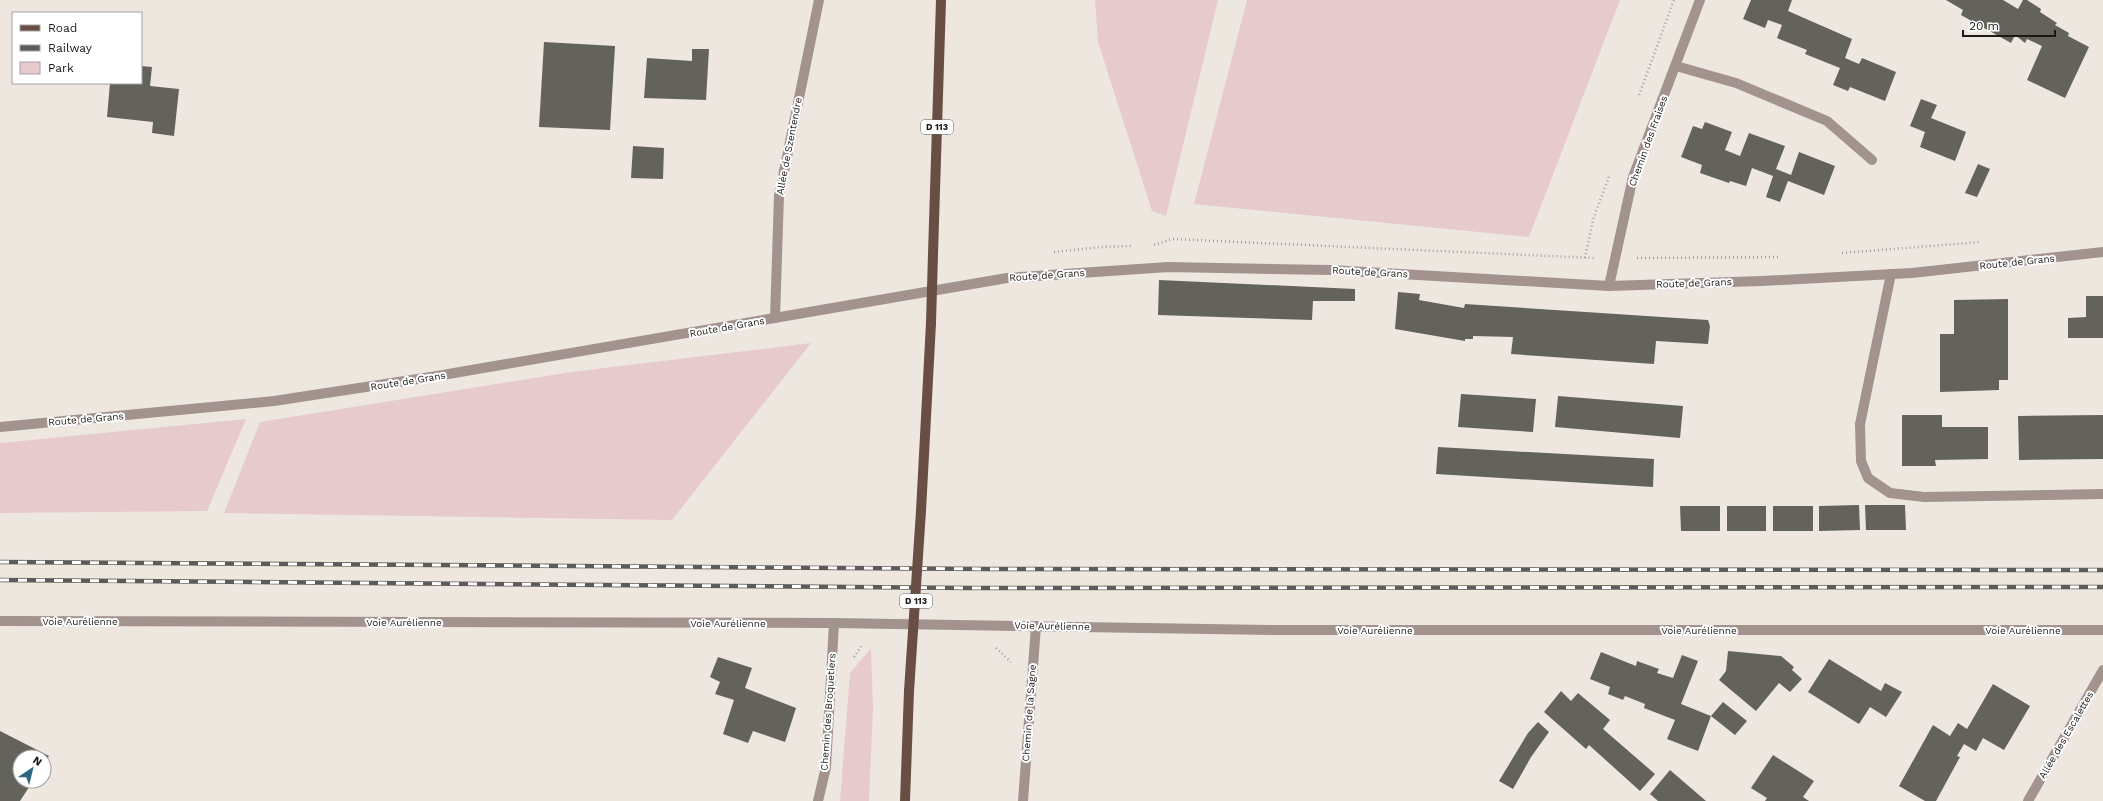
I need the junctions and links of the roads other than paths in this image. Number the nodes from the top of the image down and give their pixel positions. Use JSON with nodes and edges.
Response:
{"nodes":[{"id":1,"x":819,"y":0,"type":"edge"},
{"id":2,"x":941,"y":0,"type":"edge"},
{"id":3,"x":1700,"y":0,"type":"edge"},
{"id":4,"x":1676,"y":66,"type":"junction"},
{"id":5,"x":1872,"y":160,"type":"dead end"},
{"id":6,"x":2103,"y":252,"type":"edge"},
{"id":7,"x":1891,"y":274,"type":"junction"},
{"id":8,"x":1609,"y":286,"type":"junction"},
{"id":9,"x":775,"y":318,"type":"junction"},
{"id":10,"x":0,"y":427,"type":"edge"},
{"id":11,"x":2103,"y":494,"type":"edge"},
{"id":12,"x":0,"y":621,"type":"edge"},
{"id":13,"x":834,"y":623,"type":"junction"},
{"id":14,"x":1036,"y":626,"type":"junction"},
{"id":15,"x":2103,"y":630,"type":"edge"},
{"id":16,"x":2103,"y":670,"type":"edge"},
{"id":17,"x":818,"y":801,"type":"edge"},
{"id":18,"x":905,"y":801,"type":"edge"},
{"id":19,"x":1023,"y":801,"type":"edge"},
{"id":20,"x":2028,"y":801,"type":"edge"}],
"edges":[{"from":1,"to":9,"type":"street","name":"Allée de Szentendre"},
{"from":2,"to":18,"type":"main road","number":"D 113","bridge":true},
{"from":3,"to":4,"type":"street","name":"Chemin des Fraises"},
{"from":4,"to":5,"type":"street"},
{"from":4,"to":8,"type":"street","name":"Chemin des Fraises"},
{"from":6,"to":7,"type":"street","name":"Route de Grans"},
{"from":7,"to":8,"type":"street","name":"Route de Grans"},
{"from":7,"to":11,"type":"street"},
{"from":8,"to":9,"type":"street","name":"Route de Grans"},
{"from":9,"to":10,"type":"street","name":"Route de Grans"},
{"from":12,"to":13,"type":"street","name":"Voie Aurélienne"},
{"from":13,"to":14,"type":"street","name":"Voie Aurélienne"},
{"from":13,"to":17,"type":"street","name":"Chemin des Broquetiers"},
{"from":14,"to":15,"type":"street","name":"Voie Aurélienne"},
{"from":14,"to":19,"type":"street","name":"Chemin de la Sagne"},
{"from":16,"to":20,"type":"street","name":"Allée des Escalettes"}]}
